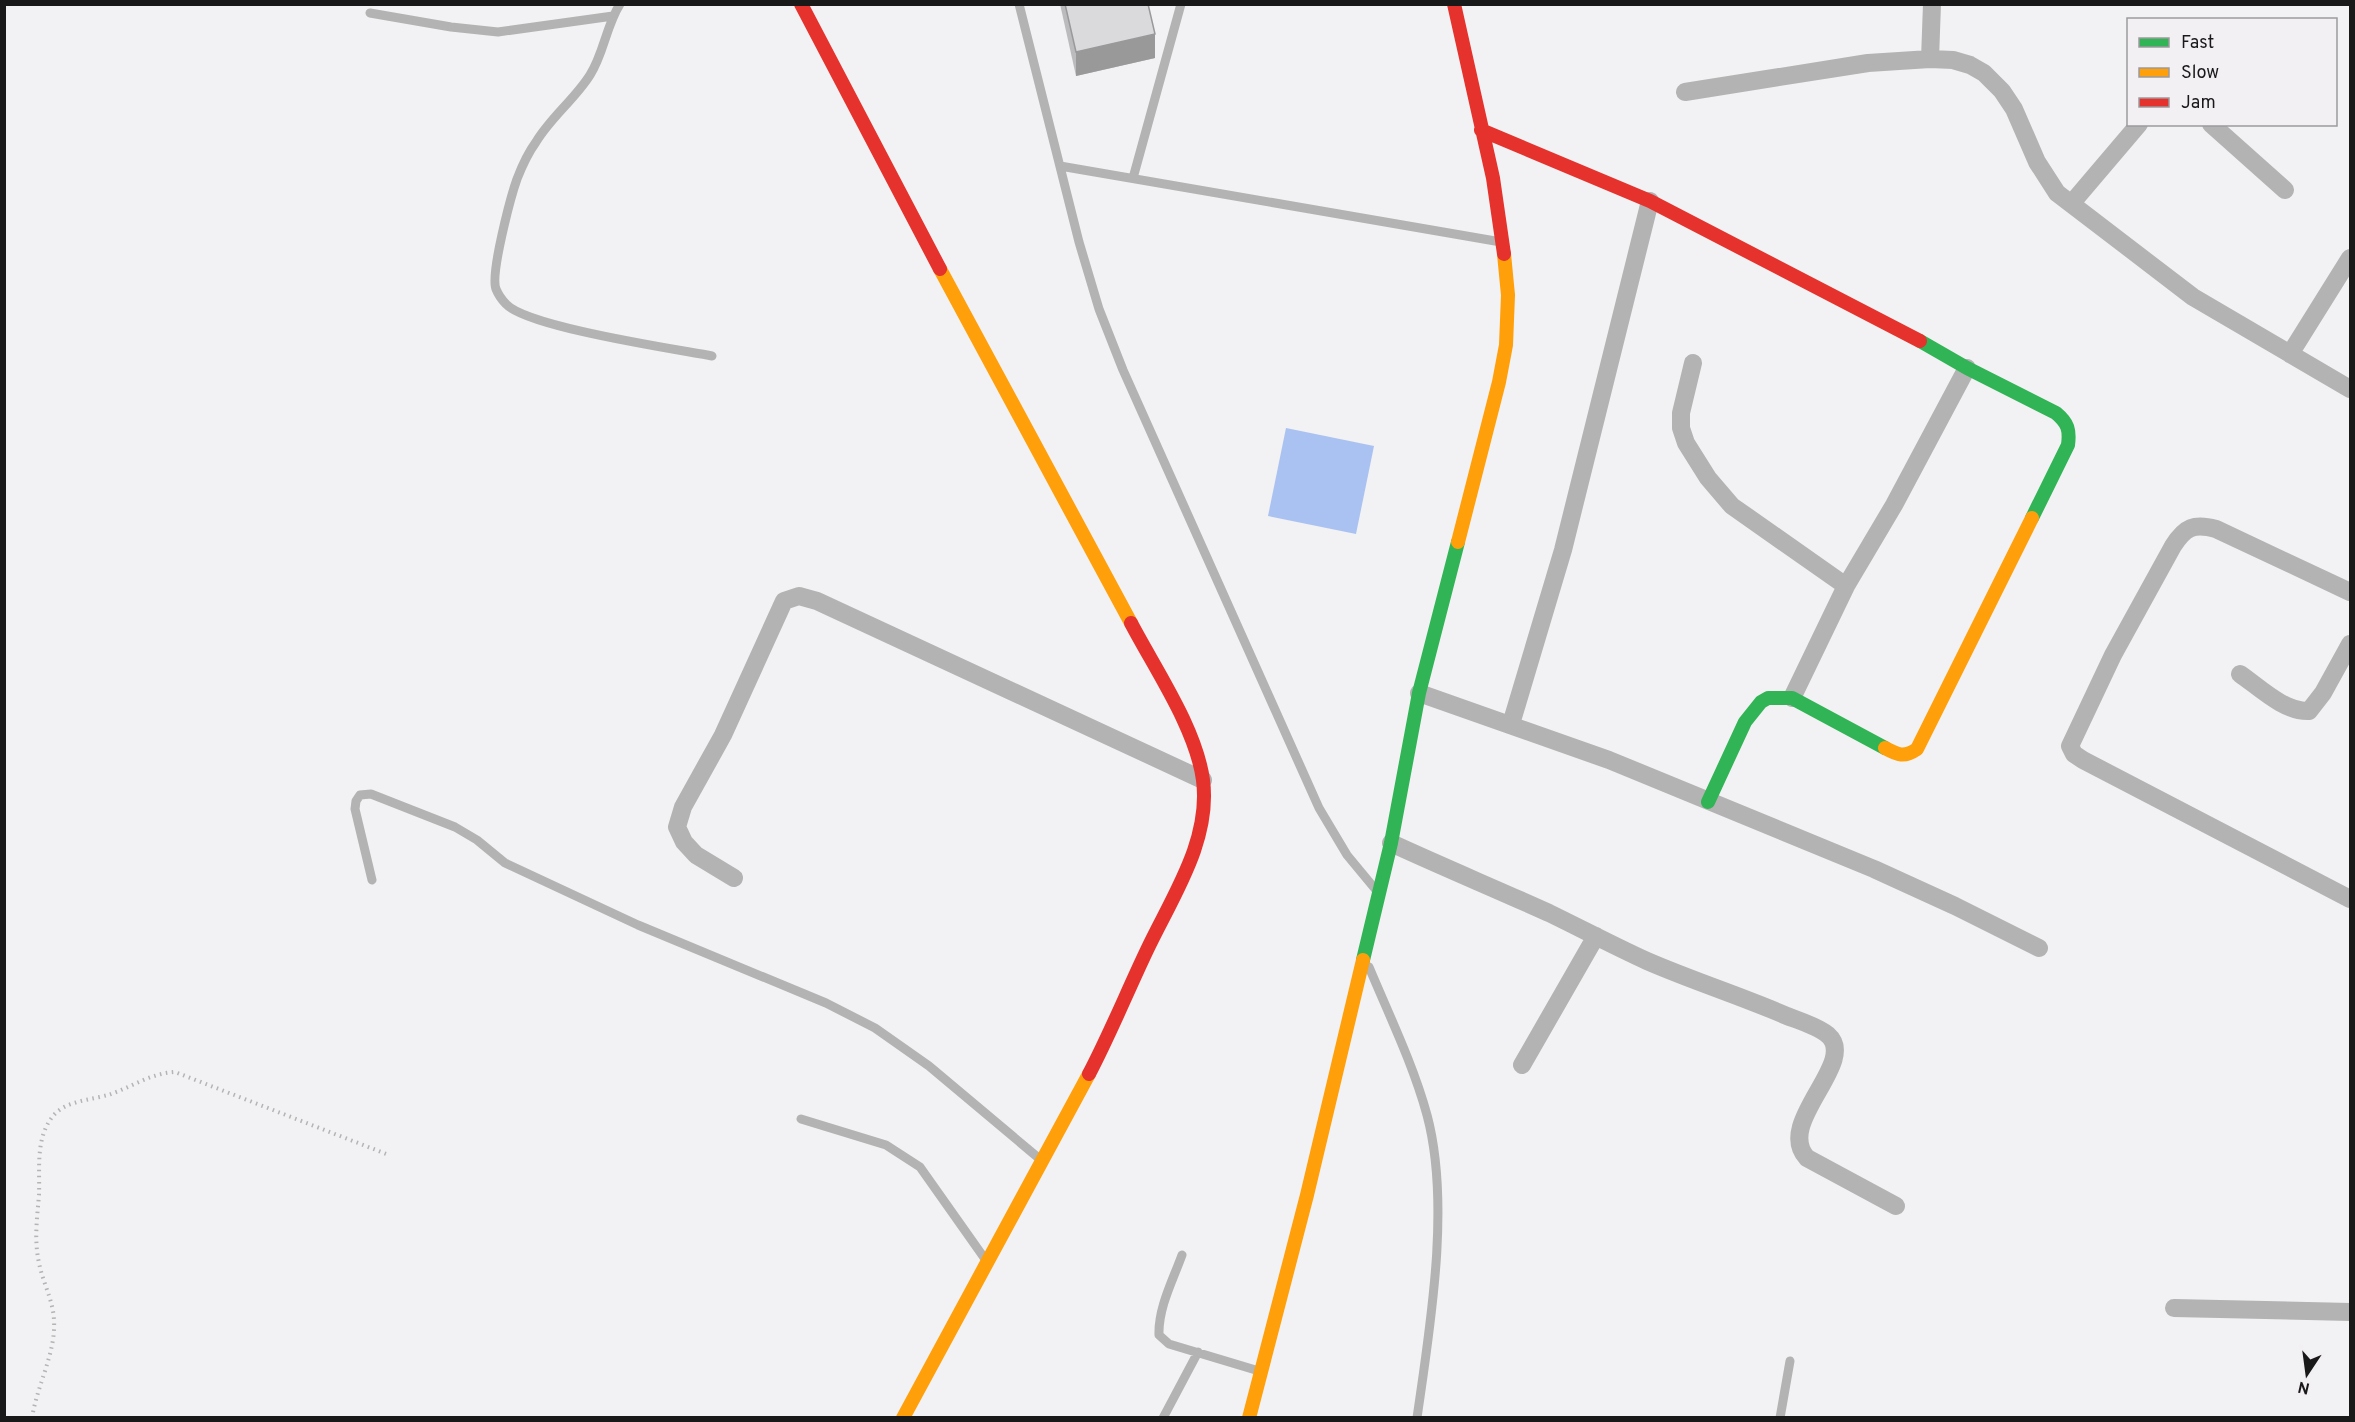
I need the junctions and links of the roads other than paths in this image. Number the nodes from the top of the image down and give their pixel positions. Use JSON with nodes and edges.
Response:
{"nodes":[{"id":1,"x":620,"y":4,"type":"edge"},
{"id":2,"x":801,"y":4,"type":"edge"},
{"id":3,"x":1019,"y":4,"type":"edge"},
{"id":4,"x":1180,"y":4,"type":"edge"},
{"id":5,"x":1454,"y":4,"type":"edge"},
{"id":6,"x":1932,"y":4,"type":"edge"},
{"id":7,"x":370,"y":13,"type":"dead end"},
{"id":8,"x":613,"y":16,"type":"junction"},
{"id":9,"x":1930,"y":59,"type":"junction"},
{"id":10,"x":1685,"y":92,"type":"dead end"},
{"id":11,"x":2137,"y":126,"type":"edge"},
{"id":12,"x":2213,"y":126,"type":"edge"},
{"id":13,"x":1481,"y":130,"type":"junction"},
{"id":14,"x":1060,"y":166,"type":"junction"},
{"id":15,"x":1133,"y":178,"type":"junction"},
{"id":16,"x":2285,"y":190,"type":"dead end"},
{"id":17,"x":1650,"y":201,"type":"junction"},
{"id":18,"x":2071,"y":204,"type":"junction"},
{"id":19,"x":1503,"y":242,"type":"junction"},
{"id":20,"x":2350,"y":258,"type":"edge"},
{"id":21,"x":2290,"y":354,"type":"junction"},
{"id":22,"x":712,"y":356,"type":"dead end"},
{"id":23,"x":1693,"y":363,"type":"dead end"},
{"id":24,"x":1967,"y":368,"type":"junction"},
{"id":25,"x":2350,"y":388,"type":"edge"},
{"id":26,"x":1846,"y":586,"type":"junction"},
{"id":27,"x":2350,"y":592,"type":"edge"},
{"id":28,"x":2350,"y":644,"type":"edge"},
{"id":29,"x":2240,"y":674,"type":"dead end"},
{"id":30,"x":1419,"y":693,"type":"junction"},
{"id":31,"x":1792,"y":698,"type":"junction"},
{"id":32,"x":1511,"y":724,"type":"junction"},
{"id":33,"x":1203,"y":780,"type":"junction"},
{"id":34,"x":1708,"y":802,"type":"junction"},
{"id":35,"x":1391,"y":843,"type":"junction"},
{"id":36,"x":734,"y":878,"type":"dead end"},
{"id":37,"x":372,"y":880,"type":"dead end"},
{"id":38,"x":1379,"y":894,"type":"junction"},
{"id":39,"x":2350,"y":899,"type":"edge"},
{"id":40,"x":1596,"y":936,"type":"junction"},
{"id":41,"x":2039,"y":948,"type":"dead end"},
{"id":42,"x":1364,"y":957,"type":"junction"},
{"id":43,"x":1522,"y":1065,"type":"dead end"},
{"id":44,"x":801,"y":1119,"type":"dead end"},
{"id":45,"x":1043,"y":1161,"type":"junction"},
{"id":46,"x":1896,"y":1206,"type":"dead end"},
{"id":47,"x":1182,"y":1255,"type":"dead end"},
{"id":48,"x":988,"y":1264,"type":"junction"},
{"id":49,"x":2174,"y":1308,"type":"dead end"},
{"id":50,"x":2350,"y":1311,"type":"edge"},
{"id":51,"x":1198,"y":1352,"type":"junction"},
{"id":52,"x":1790,"y":1361,"type":"dead end"},
{"id":53,"x":1261,"y":1371,"type":"junction"},
{"id":54,"x":903,"y":1418,"type":"edge"},
{"id":55,"x":1163,"y":1418,"type":"edge"},
{"id":56,"x":1249,"y":1418,"type":"edge"},
{"id":57,"x":1417,"y":1418,"type":"edge"},
{"id":58,"x":1780,"y":1418,"type":"edge"}],
"edges":[{"from":1,"to":8,"type":"lane"},
{"from":2,"to":33,"type":"street"},
{"from":3,"to":14,"type":"lane"},
{"from":4,"to":15,"type":"lane"},
{"from":5,"to":13,"type":"street"},
{"from":6,"to":9,"type":"street"},
{"from":7,"to":8,"type":"lane"},
{"from":8,"to":22,"type":"lane"},
{"from":9,"to":10,"type":"street"},
{"from":9,"to":18,"type":"street"},
{"from":11,"to":18,"type":"street"},
{"from":12,"to":16,"type":"street"},
{"from":13,"to":17,"type":"street"},
{"from":13,"to":19,"type":"street"},
{"from":14,"to":15,"type":"lane"},
{"from":14,"to":38,"type":"lane"},
{"from":15,"to":19,"type":"lane"},
{"from":17,"to":24,"type":"street"},
{"from":17,"to":32,"type":"street"},
{"from":18,"to":21,"type":"street"},
{"from":19,"to":30,"type":"street"},
{"from":20,"to":21,"type":"street"},
{"from":21,"to":25,"type":"street"},
{"from":23,"to":26,"type":"street"},
{"from":24,"to":26,"type":"street"},
{"from":24,"to":31,"type":"street"},
{"from":26,"to":31,"type":"street"},
{"from":27,"to":39,"type":"street"},
{"from":28,"to":29,"type":"street"},
{"from":30,"to":32,"type":"street"},
{"from":30,"to":35,"type":"street"},
{"from":31,"to":34,"type":"street"},
{"from":32,"to":34,"type":"street"},
{"from":33,"to":36,"type":"street"},
{"from":33,"to":45,"type":"street"},
{"from":34,"to":41,"type":"street"},
{"from":35,"to":38,"type":"street"},
{"from":35,"to":40,"type":"street"},
{"from":37,"to":45,"type":"lane"},
{"from":38,"to":42,"type":"street"},
{"from":40,"to":43,"type":"street"},
{"from":40,"to":46,"type":"street"},
{"from":42,"to":53,"type":"street"},
{"from":42,"to":57,"type":"lane"},
{"from":44,"to":48,"type":"lane"},
{"from":45,"to":48,"type":"street"},
{"from":47,"to":51,"type":"lane"},
{"from":48,"to":54,"type":"street"},
{"from":49,"to":50,"type":"street"},
{"from":51,"to":53,"type":"lane"},
{"from":51,"to":55,"type":"lane"},
{"from":52,"to":58,"type":"lane"},
{"from":53,"to":56,"type":"street"}]}
